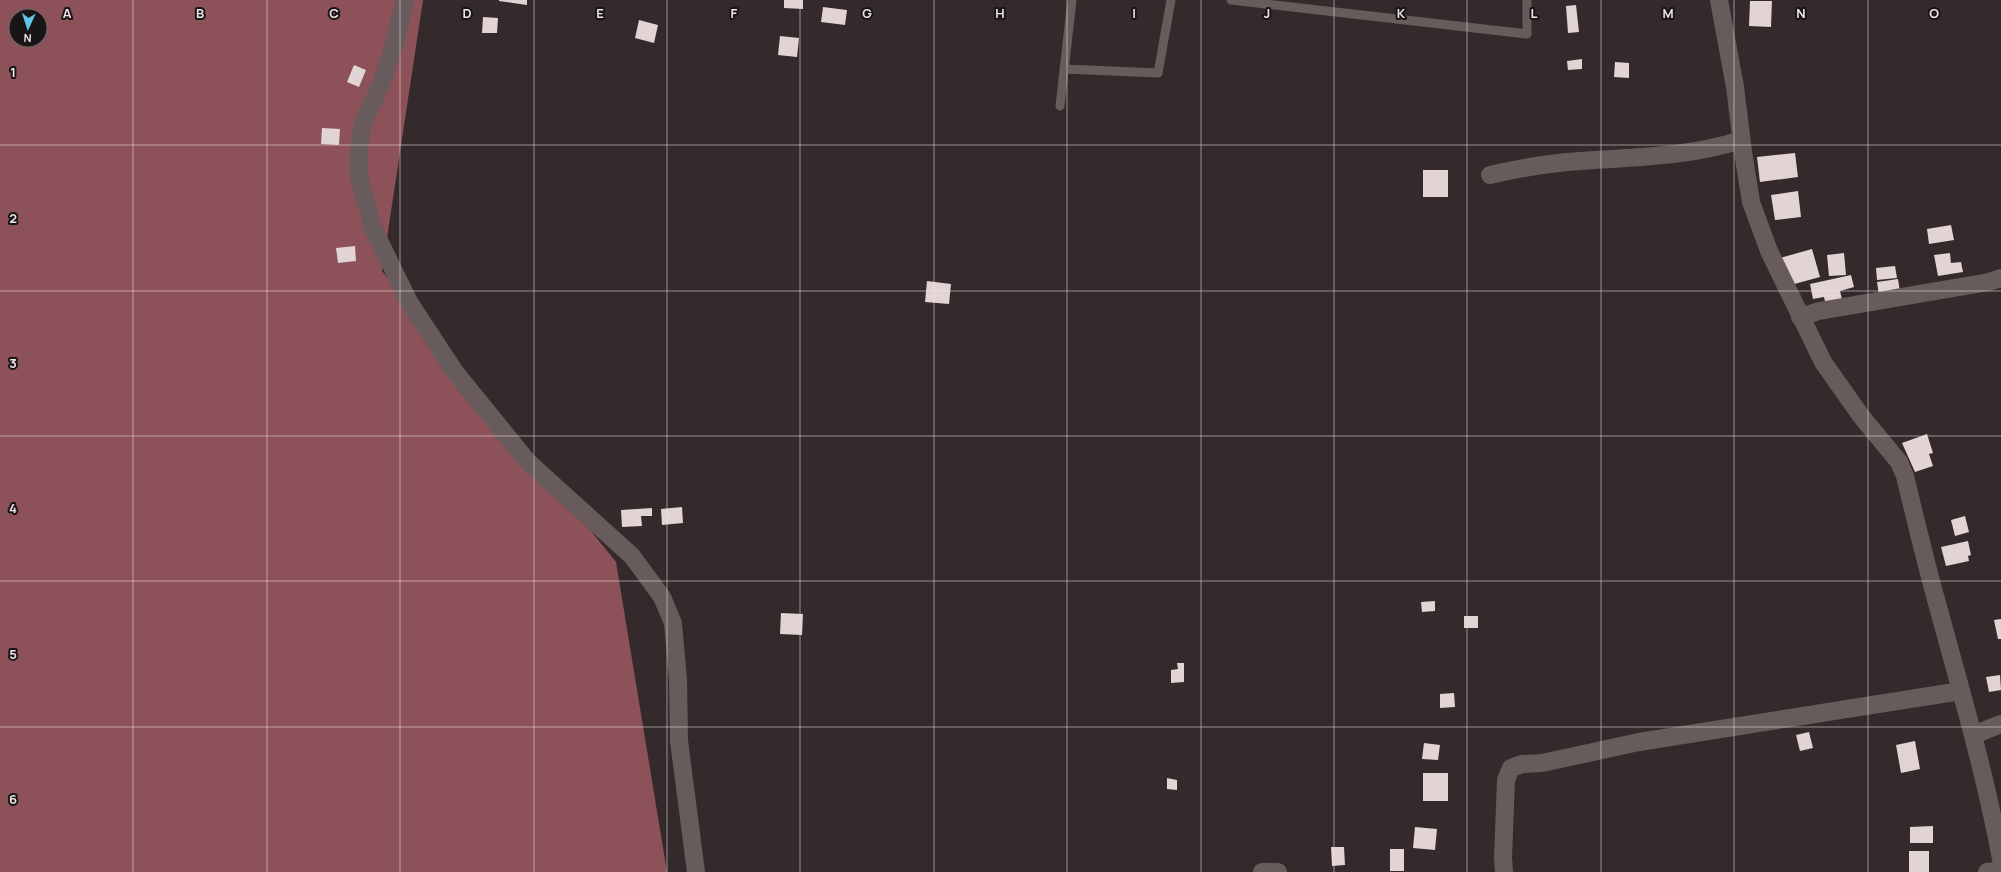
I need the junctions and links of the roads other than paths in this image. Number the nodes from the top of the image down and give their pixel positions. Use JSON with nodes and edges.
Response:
{"nodes":[{"id":1,"x":405,"y":0,"type":"edge"},
{"id":2,"x":1072,"y":0,"type":"edge"},
{"id":3,"x":1171,"y":0,"type":"edge"},
{"id":4,"x":1231,"y":0,"type":"edge"},
{"id":5,"x":1527,"y":0,"type":"edge"},
{"id":6,"x":1719,"y":0,"type":"edge"},
{"id":7,"x":1064,"y":69,"type":"junction"},
{"id":8,"x":1060,"y":106,"type":"dead end"},
{"id":9,"x":1734,"y":142,"type":"junction"},
{"id":10,"x":1490,"y":175,"type":"dead end"},
{"id":11,"x":2001,"y":278,"type":"edge"},
{"id":12,"x":1800,"y":317,"type":"junction"},
{"id":13,"x":1952,"y":694,"type":"junction"},
{"id":14,"x":2001,"y":724,"type":"edge"},
{"id":15,"x":1973,"y":735,"type":"junction"},
{"id":16,"x":1996,"y":868,"type":"edge"},
{"id":17,"x":696,"y":872,"type":"edge"},
{"id":18,"x":1262,"y":872,"type":"edge"},
{"id":19,"x":1278,"y":872,"type":"edge"},
{"id":20,"x":1504,"y":872,"type":"edge"}],
"edges":[{"from":1,"to":17,"type":"street"},
{"from":2,"to":7,"type":"lane"},
{"from":3,"to":7,"type":"lane"},
{"from":4,"to":5,"type":"lane"},
{"from":6,"to":9,"type":"street"},
{"from":7,"to":8,"type":"lane"},
{"from":9,"to":10,"type":"street"},
{"from":9,"to":12,"type":"street"},
{"from":11,"to":12,"type":"street"},
{"from":12,"to":13,"type":"street"},
{"from":13,"to":15,"type":"street"},
{"from":13,"to":20,"type":"street"},
{"from":14,"to":15,"type":"street"},
{"from":15,"to":16,"type":"street"},
{"from":18,"to":19,"type":"street"}]}
